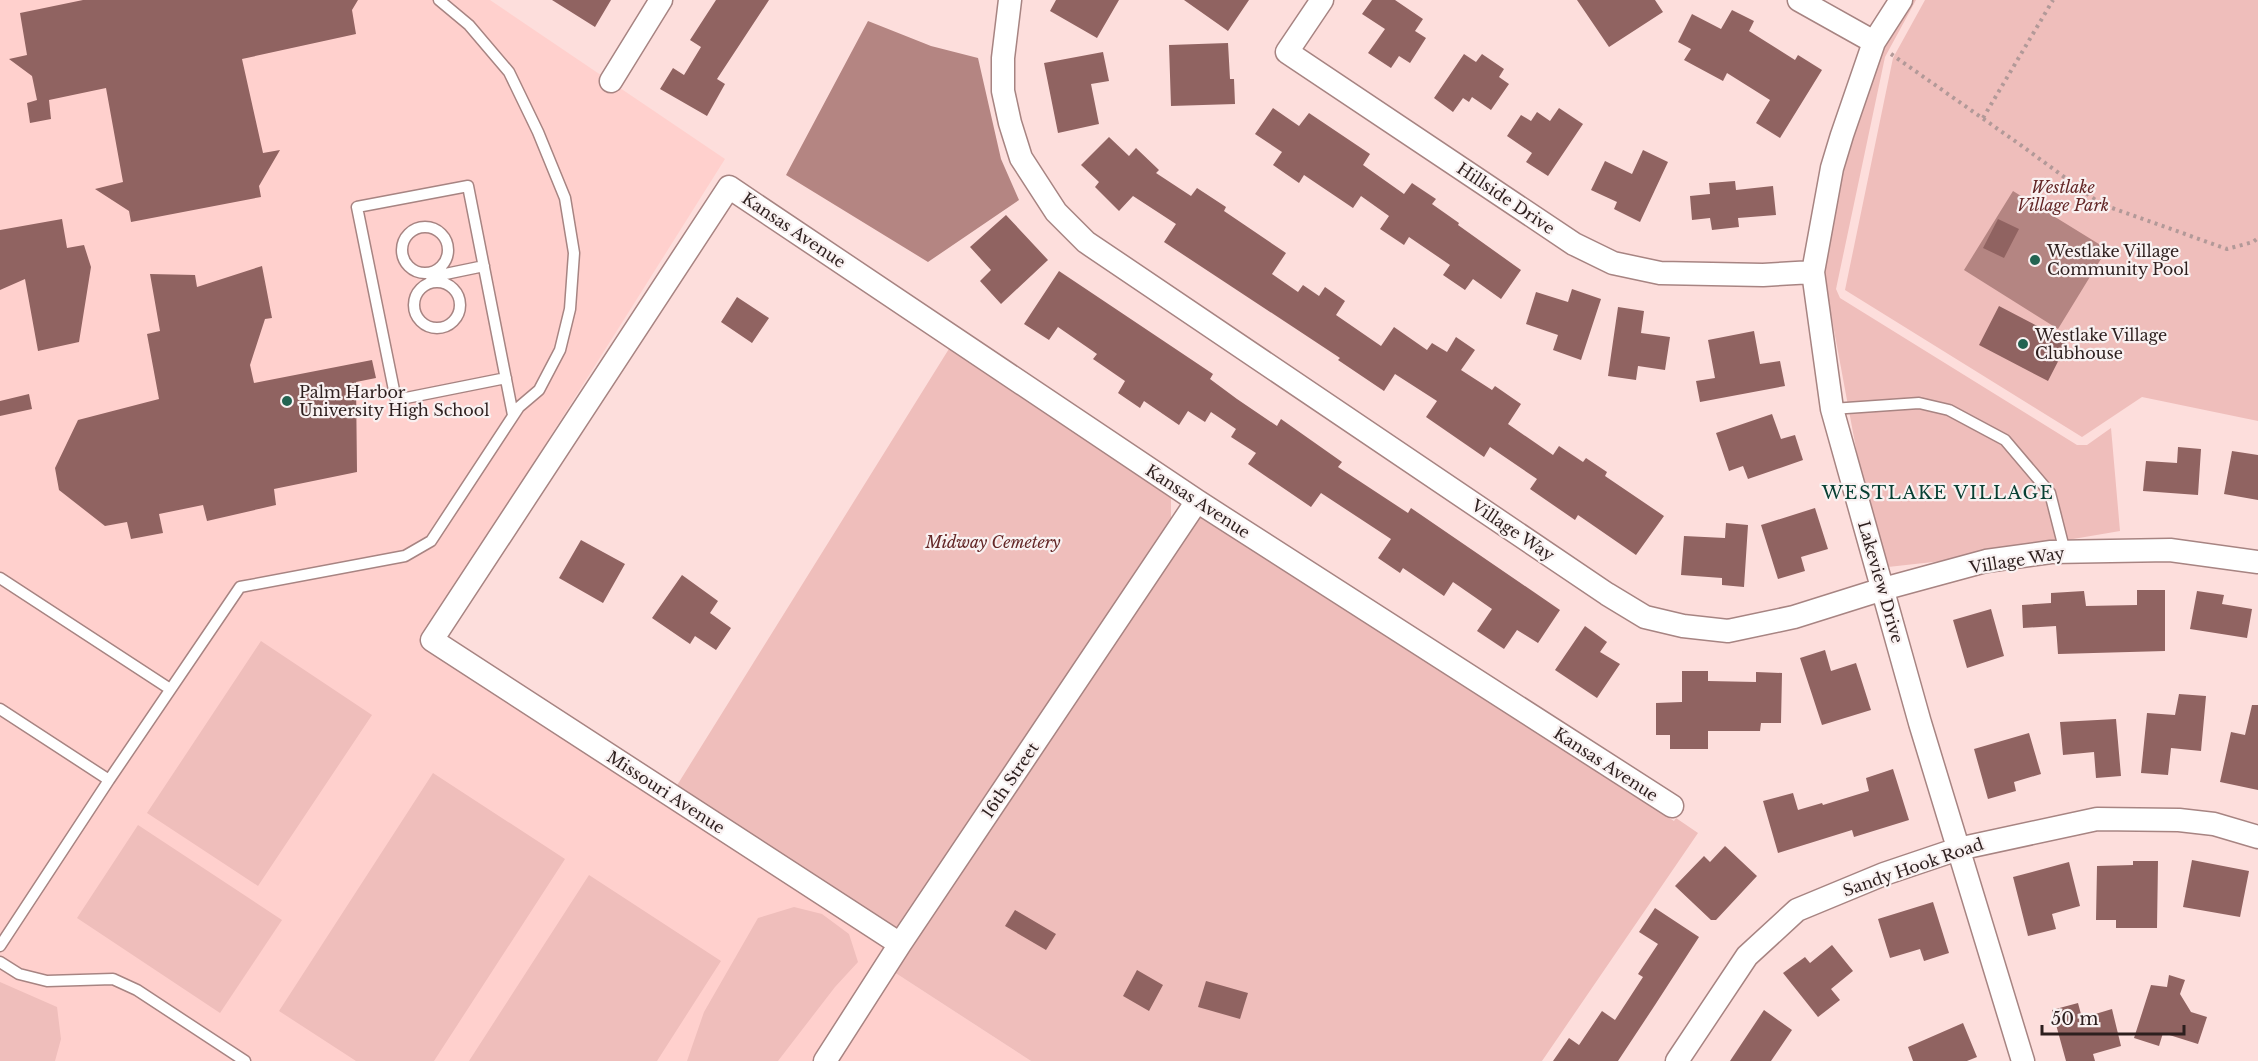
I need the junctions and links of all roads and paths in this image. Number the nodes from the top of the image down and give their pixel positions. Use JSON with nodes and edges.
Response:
{"nodes":[{"id":1,"x":439,"y":0,"type":"edge"},
{"id":2,"x":661,"y":0,"type":"edge"},
{"id":3,"x":1010,"y":0,"type":"edge"},
{"id":4,"x":1322,"y":0,"type":"edge"},
{"id":5,"x":1799,"y":0,"type":"edge"},
{"id":6,"x":1901,"y":0,"type":"edge"},
{"id":7,"x":2053,"y":0,"type":"edge"},
{"id":8,"x":1874,"y":42,"type":"junction"},
{"id":9,"x":611,"y":81,"type":"dead end"},
{"id":10,"x":1983,"y":118,"type":"junction"},
{"id":11,"x":2258,"y":238,"type":"edge"},
{"id":12,"x":484,"y":266,"type":"junction"},
{"id":13,"x":1813,"y":272,"type":"junction"},
{"id":14,"x":430,"y":278,"type":"junction"},
{"id":15,"x":506,"y":378,"type":"junction"},
{"id":16,"x":1832,"y":409,"type":"junction"},
{"id":17,"x":513,"y":415,"type":"junction"},
{"id":18,"x":1197,"y":501,"type":"junction"},
{"id":19,"x":2065,"y":552,"type":"junction"},
{"id":20,"x":2258,"y":562,"type":"edge"},
{"id":21,"x":0,"y":578,"type":"edge"},
{"id":22,"x":1883,"y":589,"type":"junction"},
{"id":23,"x":432,"y":640,"type":"joint"},
{"id":24,"x":170,"y":689,"type":"junction"},
{"id":25,"x":0,"y":709,"type":"edge"},
{"id":26,"x":109,"y":780,"type":"junction"},
{"id":27,"x":1672,"y":806,"type":"dead end"},
{"id":28,"x":2258,"y":837,"type":"edge"},
{"id":29,"x":1958,"y":849,"type":"junction"},
{"id":30,"x":900,"y":944,"type":"junction"},
{"id":31,"x":0,"y":946,"type":"edge"},
{"id":32,"x":0,"y":962,"type":"edge"},
{"id":33,"x":245,"y":1061,"type":"edge"},
{"id":34,"x":825,"y":1061,"type":"edge"},
{"id":35,"x":1677,"y":1061,"type":"edge"},
{"id":36,"x":2023,"y":1061,"type":"edge"}],
"edges":[{"from":1,"to":17,"type":"lane"},
{"from":2,"to":9,"type":"street"},
{"from":3,"to":22,"type":"street","name":"Village Way"},
{"from":4,"to":13,"type":"street","name":"Hillside Drive"},
{"from":5,"to":8,"type":"street"},
{"from":6,"to":8,"type":"street","name":"Lakeview Drive"},
{"from":7,"to":10,"type":"path"},
{"from":8,"to":10,"type":"path"},
{"from":8,"to":13,"type":"street","name":"Lakeview Drive"},
{"from":10,"to":11,"type":"path"},
{"from":12,"to":14,"type":"lane"},
{"from":12,"to":15,"type":"lane"},
{"from":12,"to":15,"type":"lane"},
{"from":13,"to":16,"type":"street","name":"Lakeview Drive"},
{"from":14,"to":14,"type":"lane"},
{"from":14,"to":14,"type":"lane"},
{"from":15,"to":17,"type":"lane"},
{"from":16,"to":19,"type":"lane"},
{"from":16,"to":22,"type":"street","name":"Lakeview Drive"},
{"from":17,"to":24,"type":"lane"},
{"from":18,"to":23,"type":"street","name":"Kansas Avenue"},
{"from":18,"to":27,"type":"street","name":"Kansas Avenue"},
{"from":18,"to":30,"type":"street","name":"16th Street"},
{"from":19,"to":20,"type":"street","name":"Village Way"},
{"from":19,"to":22,"type":"street","name":"Village Way"},
{"from":21,"to":24,"type":"lane"},
{"from":22,"to":29,"type":"street","name":"Lakeview Drive"},
{"from":23,"to":30,"type":"street","name":"Missouri Avenue"},
{"from":24,"to":26,"type":"lane"},
{"from":25,"to":26,"type":"lane"},
{"from":26,"to":31,"type":"lane"},
{"from":28,"to":29,"type":"street","name":"Sandy Hook Road"},
{"from":29,"to":35,"type":"street","name":"Sandy Hook Road"},
{"from":29,"to":36,"type":"street","name":"Lakeview Drive"},
{"from":30,"to":34,"type":"street","name":"16th Street"},
{"from":32,"to":33,"type":"lane"}]}
